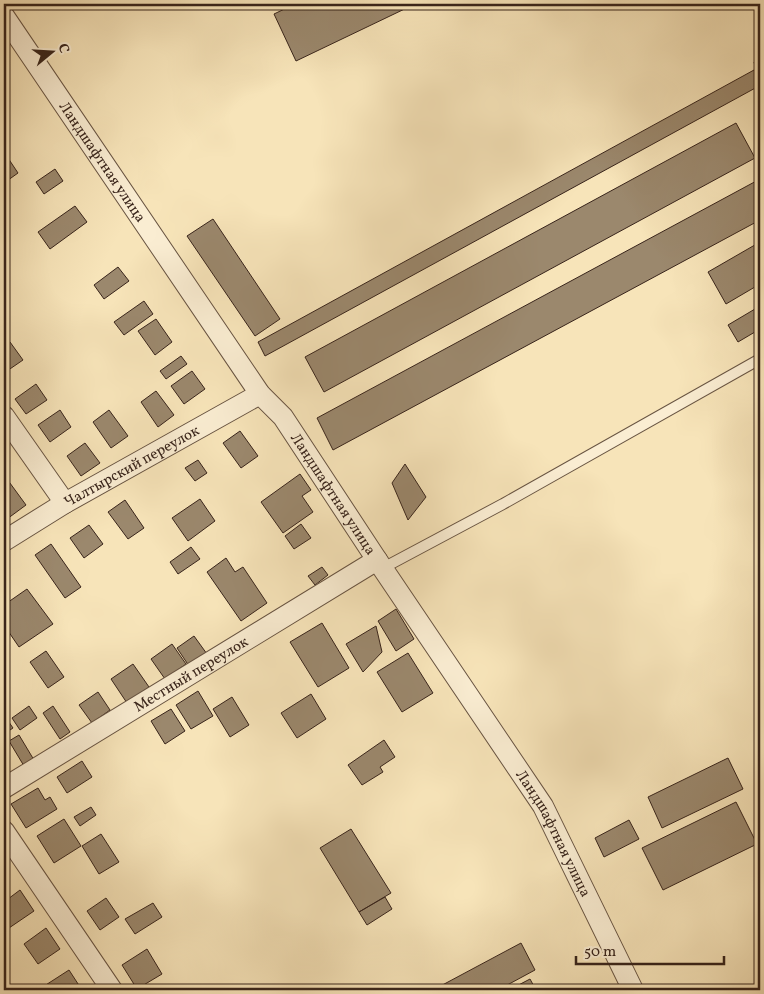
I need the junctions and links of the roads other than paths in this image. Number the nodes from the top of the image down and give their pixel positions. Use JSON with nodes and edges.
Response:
{"nodes":[{"id":1,"x":4,"y":18,"type":"edge"},
{"id":2,"x":760,"y":360,"type":"edge"},
{"id":3,"x":260,"y":394,"type":"junction"},
{"id":4,"x":4,"y":416,"type":"edge"},
{"id":5,"x":65,"y":503,"type":"junction"},
{"id":6,"x":4,"y":541,"type":"edge"},
{"id":7,"x":380,"y":564,"type":"junction"},
{"id":8,"x":4,"y":788,"type":"edge"},
{"id":9,"x":4,"y":831,"type":"edge"},
{"id":10,"x":112,"y":990,"type":"edge"},
{"id":11,"x":633,"y":990,"type":"edge"}],
"edges":[{"from":1,"to":3,"type":"street","name":"Ландшафтная улица"},
{"from":2,"to":7,"type":"lane"},
{"from":3,"to":5,"type":"street","name":"Чалтырский переулок"},
{"from":3,"to":7,"type":"street","name":"Ландшафтная улица"},
{"from":4,"to":5,"type":"street"},
{"from":5,"to":6,"type":"street","name":"Чалтырский переулок"},
{"from":7,"to":8,"type":"street","name":"Местный переулок"},
{"from":7,"to":11,"type":"street","name":"Ландшафтная улица"},
{"from":9,"to":10,"type":"street"}]}
